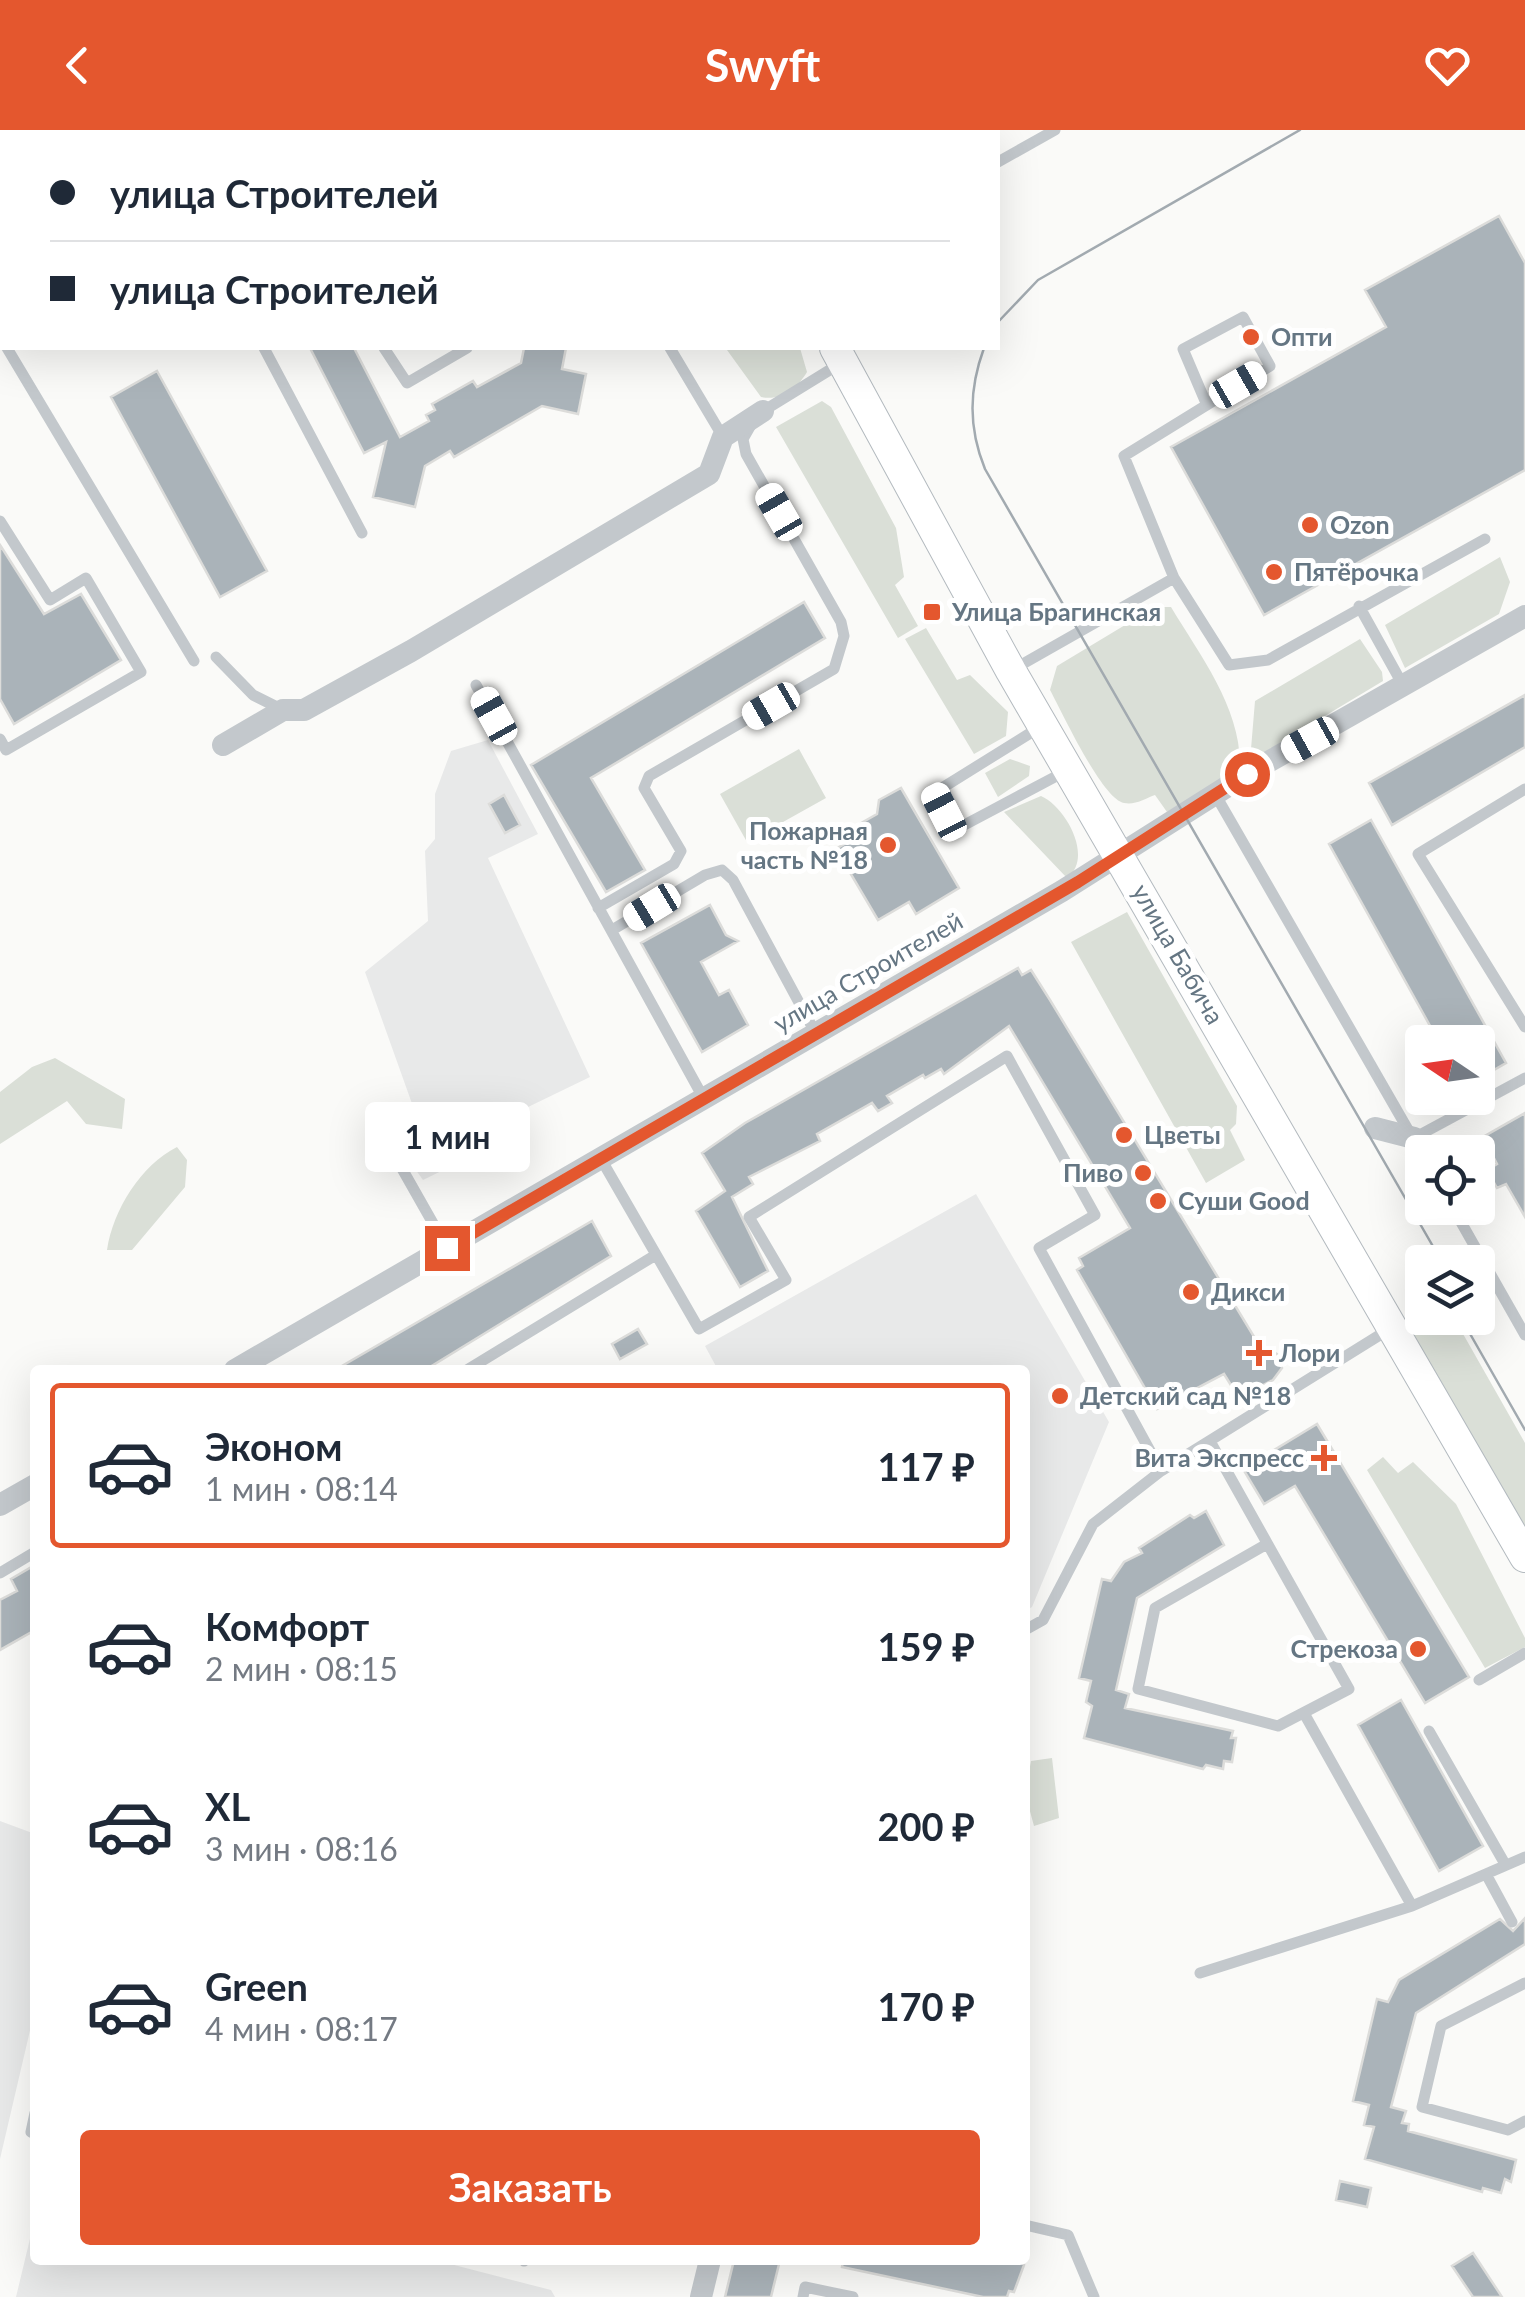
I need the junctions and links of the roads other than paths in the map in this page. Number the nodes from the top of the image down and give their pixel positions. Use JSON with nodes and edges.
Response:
{"nodes":[{"id":1,"x":1055,"y":130,"type":"edge"},
{"id":2,"x":1000,"y":161,"type":"edge"},
{"id":3,"x":8,"y":350,"type":"edge"},
{"id":4,"x":265,"y":350,"type":"edge"},
{"id":5,"x":385,"y":350,"type":"edge"},
{"id":6,"x":464,"y":350,"type":"edge"},
{"id":7,"x":671,"y":350,"type":"edge"},
{"id":8,"x":839,"y":355,"type":"edge"},
{"id":9,"x":1206,"y":403,"type":"junction"},
{"id":10,"x":762,"y":411,"type":"junction"},
{"id":11,"x":723,"y":438,"type":"junction"},
{"id":12,"x":0,"y":521,"type":"edge"},
{"id":13,"x":362,"y":533,"type":"dead end"},
{"id":14,"x":1486,"y":539,"type":"dead end"},
{"id":15,"x":1174,"y":578,"type":"junction"},
{"id":16,"x":1358,"y":606,"type":"junction"},
{"id":17,"x":1525,"y":616,"type":"edge"},
{"id":18,"x":216,"y":657,"type":"dead end"},
{"id":19,"x":194,"y":661,"type":"dead end"},
{"id":20,"x":1012,"y":671,"type":"junction"},
{"id":21,"x":476,"y":685,"type":"dead end"},
{"id":22,"x":1404,"y":688,"type":"junction"},
{"id":23,"x":283,"y":710,"type":"junction"},
{"id":24,"x":1043,"y":725,"type":"junction"},
{"id":25,"x":0,"y":739,"type":"edge"},
{"id":26,"x":223,"y":745,"type":"dead end"},
{"id":27,"x":1069,"y":770,"type":"junction"},
{"id":28,"x":1525,"y":789,"type":"edge"},
{"id":29,"x":1215,"y":794,"type":"junction"},
{"id":30,"x":1120,"y":855,"type":"junction"},
{"id":31,"x":598,"y":908,"type":"junction"},
{"id":32,"x":612,"y":930,"type":"junction"},
{"id":33,"x":1525,"y":1027,"type":"edge"},
{"id":34,"x":816,"y":1034,"type":"junction"},
{"id":35,"x":1525,"y":1078,"type":"edge"},
{"id":36,"x":704,"y":1099,"type":"junction"},
{"id":37,"x":379,"y":1128,"type":"dead end"},
{"id":38,"x":1375,"y":1128,"type":"dead end"},
{"id":39,"x":1412,"y":1135,"type":"edge"},
{"id":40,"x":1435,"y":1135,"type":"edge"},
{"id":41,"x":1405,"y":1141,"type":"edge"},
{"id":42,"x":601,"y":1159,"type":"junction"},
{"id":43,"x":1463,"y":1225,"type":"edge"},
{"id":44,"x":447,"y":1248,"type":"junction"},
{"id":45,"x":654,"y":1256,"type":"junction"},
{"id":46,"x":1394,"y":1326,"type":"junction"},
{"id":47,"x":1525,"y":1335,"type":"edge"},
{"id":48,"x":243,"y":1365,"type":"edge"},
{"id":49,"x":475,"y":1365,"type":"edge"},
{"id":50,"x":1211,"y":1443,"type":"junction"},
{"id":51,"x":1161,"y":1471,"type":"junction"},
{"id":52,"x":30,"y":1488,"type":"edge"},
{"id":53,"x":0,"y":1506,"type":"edge"},
{"id":54,"x":1267,"y":1544,"type":"junction"},
{"id":55,"x":30,"y":1555,"type":"edge"},
{"id":56,"x":1525,"y":1557,"type":"edge"},
{"id":57,"x":0,"y":1573,"type":"edge"},
{"id":58,"x":1030,"y":1627,"type":"edge"},
{"id":59,"x":1525,"y":1653,"type":"edge"},
{"id":60,"x":1479,"y":1680,"type":"dead end"},
{"id":61,"x":1305,"y":1715,"type":"junction"},
{"id":62,"x":1429,"y":1732,"type":"dead end"},
{"id":63,"x":1525,"y":1857,"type":"edge"},
{"id":64,"x":1505,"y":1864,"type":"junction"},
{"id":65,"x":1486,"y":1874,"type":"junction"},
{"id":66,"x":1412,"y":1906,"type":"junction"},
{"id":67,"x":1512,"y":1922,"type":"dead end"},
{"id":68,"x":1200,"y":1973,"type":"dead end"},
{"id":69,"x":1525,"y":1983,"type":"edge"},
{"id":70,"x":1525,"y":2120,"type":"edge"},
{"id":71,"x":1030,"y":2225,"type":"edge"},
{"id":72,"x":709,"y":2265,"type":"edge"},
{"id":73,"x":701,"y":2297,"type":"edge"},
{"id":74,"x":803,"y":2297,"type":"edge"},
{"id":75,"x":853,"y":2297,"type":"edge"},
{"id":76,"x":1094,"y":2297,"type":"edge"}],
"edges":[{"from":1,"to":2,"type":"lane"},
{"from":3,"to":19,"type":"lane"},
{"from":4,"to":13,"type":"lane"},
{"from":5,"to":6,"type":"lane"},
{"from":7,"to":11,"type":"lane"},
{"from":8,"to":10,"type":"lane"},
{"from":8,"to":20,"type":"street","name":"улица Бабича"},
{"from":9,"to":9,"type":"lane"},
{"from":9,"to":15,"type":"lane"},
{"from":10,"to":11,"type":"street"},
{"from":10,"to":31,"type":"lane"},
{"from":11,"to":23,"type":"street"},
{"from":12,"to":25,"type":"lane"},
{"from":14,"to":16,"type":"lane"},
{"from":15,"to":16,"type":"lane"},
{"from":15,"to":20,"type":"lane"},
{"from":16,"to":22,"type":"lane"},
{"from":17,"to":22,"type":"street","name":"улица Строителей"},
{"from":18,"to":23,"type":"lane"},
{"from":20,"to":24,"type":"street","name":"улица Бабича"},
{"from":21,"to":31,"type":"lane"},
{"from":22,"to":29,"type":"street","name":"улица Строителей"},
{"from":23,"to":26,"type":"street"},
{"from":24,"to":27,"type":"street","name":"улица Бабича"},
{"from":24,"to":27,"type":"lane"},
{"from":27,"to":30,"type":"street","name":"улица Бабича"},
{"from":28,"to":33,"type":"lane"},
{"from":29,"to":30,"type":"street","name":"улица Строителей"},
{"from":29,"to":39,"type":"lane"},
{"from":30,"to":34,"type":"street","name":"улица Строителей"},
{"from":30,"to":46,"type":"street","name":"улица Бабича"},
{"from":31,"to":32,"type":"lane"},
{"from":32,"to":34,"type":"lane"},
{"from":32,"to":36,"type":"lane"},
{"from":34,"to":36,"type":"street","name":"улица Строителей"},
{"from":35,"to":40,"type":"lane"},
{"from":36,"to":42,"type":"street","name":"улица Строителей"},
{"from":37,"to":44,"type":"lane"},
{"from":38,"to":41,"type":"street"},
{"from":42,"to":44,"type":"street","name":"улица Строителей"},
{"from":42,"to":45,"type":"lane"},
{"from":43,"to":47,"type":"lane"},
{"from":44,"to":48,"type":"street","name":"улица Строителей"},
{"from":45,"to":49,"type":"lane"},
{"from":45,"to":51,"type":"lane"},
{"from":46,"to":50,"type":"lane"},
{"from":46,"to":56,"type":"street","name":"улица Бабича"},
{"from":50,"to":51,"type":"lane"},
{"from":50,"to":54,"type":"lane"},
{"from":51,"to":58,"type":"lane"},
{"from":52,"to":53,"type":"street"},
{"from":54,"to":61,"type":"lane"},
{"from":54,"to":61,"type":"lane"},
{"from":55,"to":57,"type":"lane"},
{"from":59,"to":60,"type":"lane"},
{"from":61,"to":66,"type":"lane"},
{"from":62,"to":64,"type":"lane"},
{"from":63,"to":64,"type":"lane"},
{"from":64,"to":65,"type":"lane"},
{"from":65,"to":66,"type":"lane"},
{"from":65,"to":67,"type":"lane"},
{"from":66,"to":68,"type":"lane"},
{"from":69,"to":70,"type":"lane"},
{"from":71,"to":76,"type":"lane"},
{"from":72,"to":73,"type":"street"},
{"from":74,"to":75,"type":"lane"}]}
